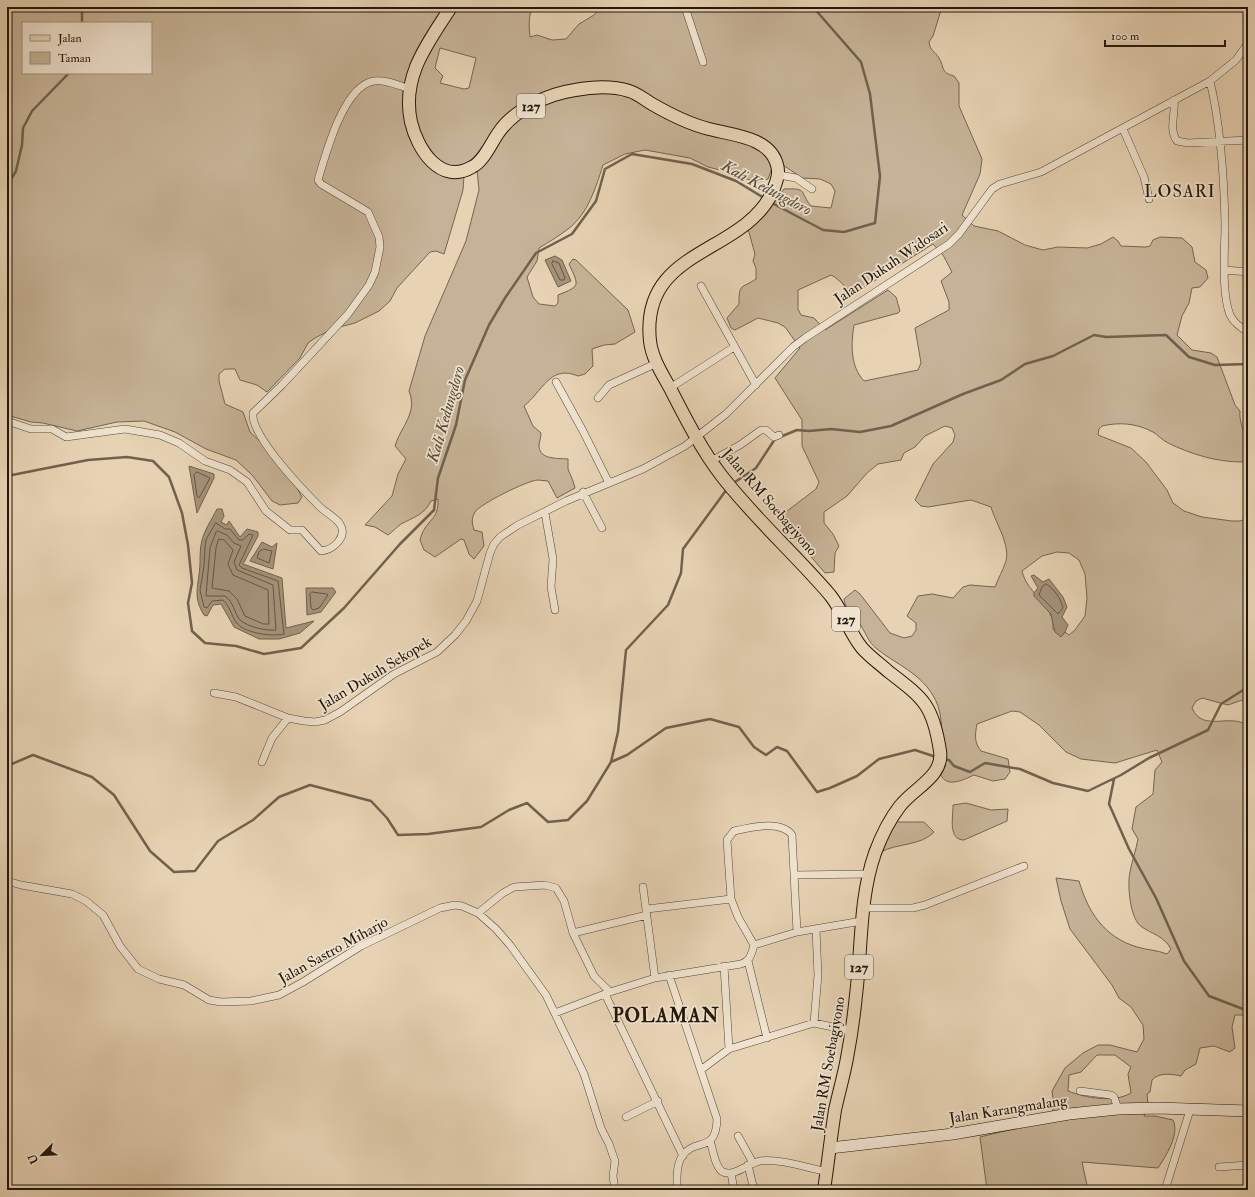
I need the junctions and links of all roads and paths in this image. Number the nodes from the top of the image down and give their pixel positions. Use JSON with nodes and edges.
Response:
{"nodes":[{"id":1,"x":451,"y":7,"type":"edge"},
{"id":2,"x":685,"y":7,"type":"edge"},
{"id":3,"x":1248,"y":43,"type":"edge"},
{"id":4,"x":703,"y":62,"type":"dead end"},
{"id":5,"x":1210,"y":81,"type":"junction"},
{"id":6,"x":410,"y":89,"type":"junction"},
{"id":7,"x":1174,"y":100,"type":"junction"},
{"id":8,"x":1123,"y":129,"type":"junction"},
{"id":9,"x":1248,"y":140,"type":"edge"},
{"id":10,"x":1220,"y":142,"type":"junction"},
{"id":11,"x":778,"y":175,"type":"junction"},
{"id":12,"x":812,"y":189,"type":"dead end"},
{"id":13,"x":1150,"y":199,"type":"dead end"},
{"id":14,"x":1225,"y":270,"type":"junction"},
{"id":15,"x":1248,"y":272,"type":"edge"},
{"id":16,"x":701,"y":286,"type":"dead end"},
{"id":17,"x":1248,"y":332,"type":"edge"},
{"id":18,"x":734,"y":347,"type":"junction"},
{"id":19,"x":657,"y":363,"type":"junction"},
{"id":20,"x":556,"y":382,"type":"dead end"},
{"id":21,"x":756,"y":385,"type":"junction"},
{"id":22,"x":670,"y":388,"type":"junction"},
{"id":23,"x":598,"y":398,"type":"dead end"},
{"id":24,"x":7,"y":421,"type":"edge"},
{"id":25,"x":779,"y":435,"type":"dead end"},
{"id":26,"x":697,"y":438,"type":"junction"},
{"id":27,"x":711,"y":461,"type":"junction"},
{"id":28,"x":609,"y":483,"type":"junction"},
{"id":29,"x":584,"y":492,"type":"junction"},
{"id":30,"x":545,"y":513,"type":"junction"},
{"id":31,"x":602,"y":528,"type":"dead end"},
{"id":32,"x":555,"y":610,"type":"dead end"},
{"id":33,"x":214,"y":693,"type":"dead end"},
{"id":34,"x":288,"y":718,"type":"junction"},
{"id":35,"x":262,"y":762,"type":"dead end"},
{"id":36,"x":1024,"y":866,"type":"dead end"},
{"id":37,"x":869,"y":874,"type":"junction"},
{"id":38,"x":794,"y":875,"type":"junction"},
{"id":39,"x":7,"y":881,"type":"edge"},
{"id":40,"x":643,"y":887,"type":"dead end"},
{"id":41,"x":731,"y":899,"type":"junction"},
{"id":42,"x":864,"y":908,"type":"junction"},
{"id":43,"x":647,"y":912,"type":"junction"},
{"id":44,"x":478,"y":913,"type":"junction"},
{"id":45,"x":862,"y":921,"type":"junction"},
{"id":46,"x":816,"y":929,"type":"junction"},
{"id":47,"x":797,"y":932,"type":"junction"},
{"id":48,"x":573,"y":933,"type":"junction"},
{"id":49,"x":754,"y":945,"type":"junction"},
{"id":50,"x":748,"y":961,"type":"junction"},
{"id":51,"x":724,"y":966,"type":"junction"},
{"id":52,"x":669,"y":975,"type":"junction"},
{"id":53,"x":655,"y":978,"type":"junction"},
{"id":54,"x":608,"y":993,"type":"junction"},
{"id":55,"x":555,"y":1013,"type":"junction"},
{"id":56,"x":814,"y":1023,"type":"junction"},
{"id":57,"x":852,"y":1031,"type":"junction"},
{"id":58,"x":767,"y":1038,"type":"junction"},
{"id":59,"x":729,"y":1050,"type":"junction"},
{"id":60,"x":702,"y":1069,"type":"junction"},
{"id":61,"x":1080,"y":1091,"type":"dead end"},
{"id":62,"x":658,"y":1101,"type":"junction"},
{"id":63,"x":1118,"y":1109,"type":"junction"},
{"id":64,"x":1190,"y":1110,"type":"junction"},
{"id":65,"x":1248,"y":1111,"type":"edge"},
{"id":66,"x":626,"y":1117,"type":"dead end"},
{"id":67,"x":738,"y":1136,"type":"dead end"},
{"id":68,"x":710,"y":1141,"type":"junction"},
{"id":69,"x":830,"y":1148,"type":"junction"},
{"id":70,"x":683,"y":1156,"type":"junction"},
{"id":71,"x":750,"y":1164,"type":"junction"},
{"id":72,"x":1248,"y":1166,"type":"edge"},
{"id":73,"x":1219,"y":1167,"type":"dead end"},
{"id":74,"x":827,"y":1172,"type":"junction"},
{"id":75,"x":731,"y":1173,"type":"junction"},
{"id":76,"x":615,"y":1190,"type":"edge"},
{"id":77,"x":677,"y":1190,"type":"edge"},
{"id":78,"x":734,"y":1190,"type":"edge"},
{"id":79,"x":754,"y":1190,"type":"edge"},
{"id":80,"x":824,"y":1190,"type":"edge"},
{"id":81,"x":1165,"y":1190,"type":"edge"}],
"edges":[{"from":1,"to":6,"type":"main road","number":"127"},
{"from":2,"to":4,"type":"street"},
{"from":3,"to":5,"type":"street","name":"Jalan Dukuh Widosari"},
{"from":5,"to":7,"type":"street","name":"Jalan Dukuh Widosari"},
{"from":5,"to":10,"type":"street"},
{"from":6,"to":11,"type":"main road","number":"127"},
{"from":6,"to":24,"type":"street"},
{"from":7,"to":8,"type":"street","name":"Jalan Dukuh Widosari"},
{"from":7,"to":10,"type":"street"},
{"from":8,"to":13,"type":"street"},
{"from":8,"to":21,"type":"street","name":"Jalan Dukuh Widosari"},
{"from":9,"to":10,"type":"street"},
{"from":10,"to":14,"type":"street"},
{"from":11,"to":12,"type":"street"},
{"from":11,"to":19,"type":"main road","name":"Jalan RM Soebagiyono","number":"127"},
{"from":14,"to":15,"type":"street"},
{"from":14,"to":17,"type":"street"},
{"from":16,"to":18,"type":"street"},
{"from":18,"to":21,"type":"street"},
{"from":18,"to":22,"type":"street"},
{"from":19,"to":22,"type":"main road","name":"Jalan RM Soebagiyono","number":"127"},
{"from":19,"to":23,"type":"street"},
{"from":20,"to":28,"type":"street"},
{"from":21,"to":26,"type":"street","name":"Jalan Dukuh Widosari"},
{"from":22,"to":26,"type":"main road","name":"Jalan RM Soebagiyono","number":"127"},
{"from":25,"to":27,"type":"street"},
{"from":26,"to":27,"type":"main road","name":"Jalan RM Soebagiyono","number":"127"},
{"from":26,"to":28,"type":"street","name":"Jalan Dukuh Sekopek"},
{"from":27,"to":37,"type":"main road","name":"Jalan RM Soebagiyono","number":"127"},
{"from":28,"to":29,"type":"street","name":"Jalan Dukuh Sekopek"},
{"from":29,"to":30,"type":"street","name":"Jalan Dukuh Sekopek"},
{"from":29,"to":31,"type":"street"},
{"from":30,"to":32,"type":"street"},
{"from":30,"to":34,"type":"street","name":"Jalan Dukuh Sekopek"},
{"from":33,"to":34,"type":"street","name":"Jalan Dukuh Sekopek"},
{"from":34,"to":35,"type":"street"},
{"from":36,"to":42,"type":"street"},
{"from":37,"to":38,"type":"street"},
{"from":37,"to":42,"type":"main road","name":"Jalan RM Soebagiyono","number":"127"},
{"from":38,"to":41,"type":"street"},
{"from":38,"to":47,"type":"street"},
{"from":39,"to":44,"type":"street","name":"Jalan Sastro Miharjo"},
{"from":40,"to":43,"type":"street"},
{"from":41,"to":43,"type":"street"},
{"from":41,"to":49,"type":"street"},
{"from":42,"to":45,"type":"main road","name":"Jalan RM Soebagiyono","number":"127"},
{"from":43,"to":48,"type":"street"},
{"from":43,"to":53,"type":"street"},
{"from":44,"to":48,"type":"street"},
{"from":44,"to":55,"type":"street","name":"Jalan Sastro Miharjo"},
{"from":45,"to":46,"type":"street"},
{"from":45,"to":57,"type":"main road","name":"Jalan RM Soebagiyono","number":"127"},
{"from":46,"to":47,"type":"street"},
{"from":46,"to":56,"type":"street"},
{"from":47,"to":49,"type":"street"},
{"from":48,"to":54,"type":"street"},
{"from":49,"to":50,"type":"street"},
{"from":50,"to":51,"type":"street"},
{"from":50,"to":58,"type":"street"},
{"from":51,"to":52,"type":"street"},
{"from":51,"to":59,"type":"street"},
{"from":52,"to":53,"type":"street"},
{"from":52,"to":60,"type":"street"},
{"from":53,"to":54,"type":"street"},
{"from":54,"to":55,"type":"street"},
{"from":54,"to":62,"type":"street"},
{"from":55,"to":76,"type":"street","name":"Jalan Sastro Miharjo"},
{"from":56,"to":57,"type":"street"},
{"from":56,"to":58,"type":"street"},
{"from":57,"to":69,"type":"main road","name":"Jalan RM Soebagiyono","number":"127"},
{"from":58,"to":59,"type":"street"},
{"from":59,"to":60,"type":"street"},
{"from":60,"to":68,"type":"street"},
{"from":61,"to":63,"type":"street"},
{"from":62,"to":66,"type":"street"},
{"from":62,"to":70,"type":"street"},
{"from":63,"to":64,"type":"street","name":"Jalan Karangmalang"},
{"from":63,"to":69,"type":"street","name":"Jalan Karangmalang"},
{"from":64,"to":65,"type":"street","name":"Jalan Karangmalang"},
{"from":64,"to":81,"type":"street"},
{"from":67,"to":71,"type":"street"},
{"from":68,"to":70,"type":"street"},
{"from":68,"to":75,"type":"street"},
{"from":69,"to":74,"type":"main road","name":"Jalan RM Soebagiyono","number":"127"},
{"from":70,"to":77,"type":"street"},
{"from":71,"to":74,"type":"street"},
{"from":71,"to":75,"type":"street"},
{"from":71,"to":79,"type":"street"},
{"from":72,"to":73,"type":"street"},
{"from":74,"to":80,"type":"main road","name":"Jalan RM Soebagiyono","number":"127"},
{"from":75,"to":78,"type":"street"}]}
